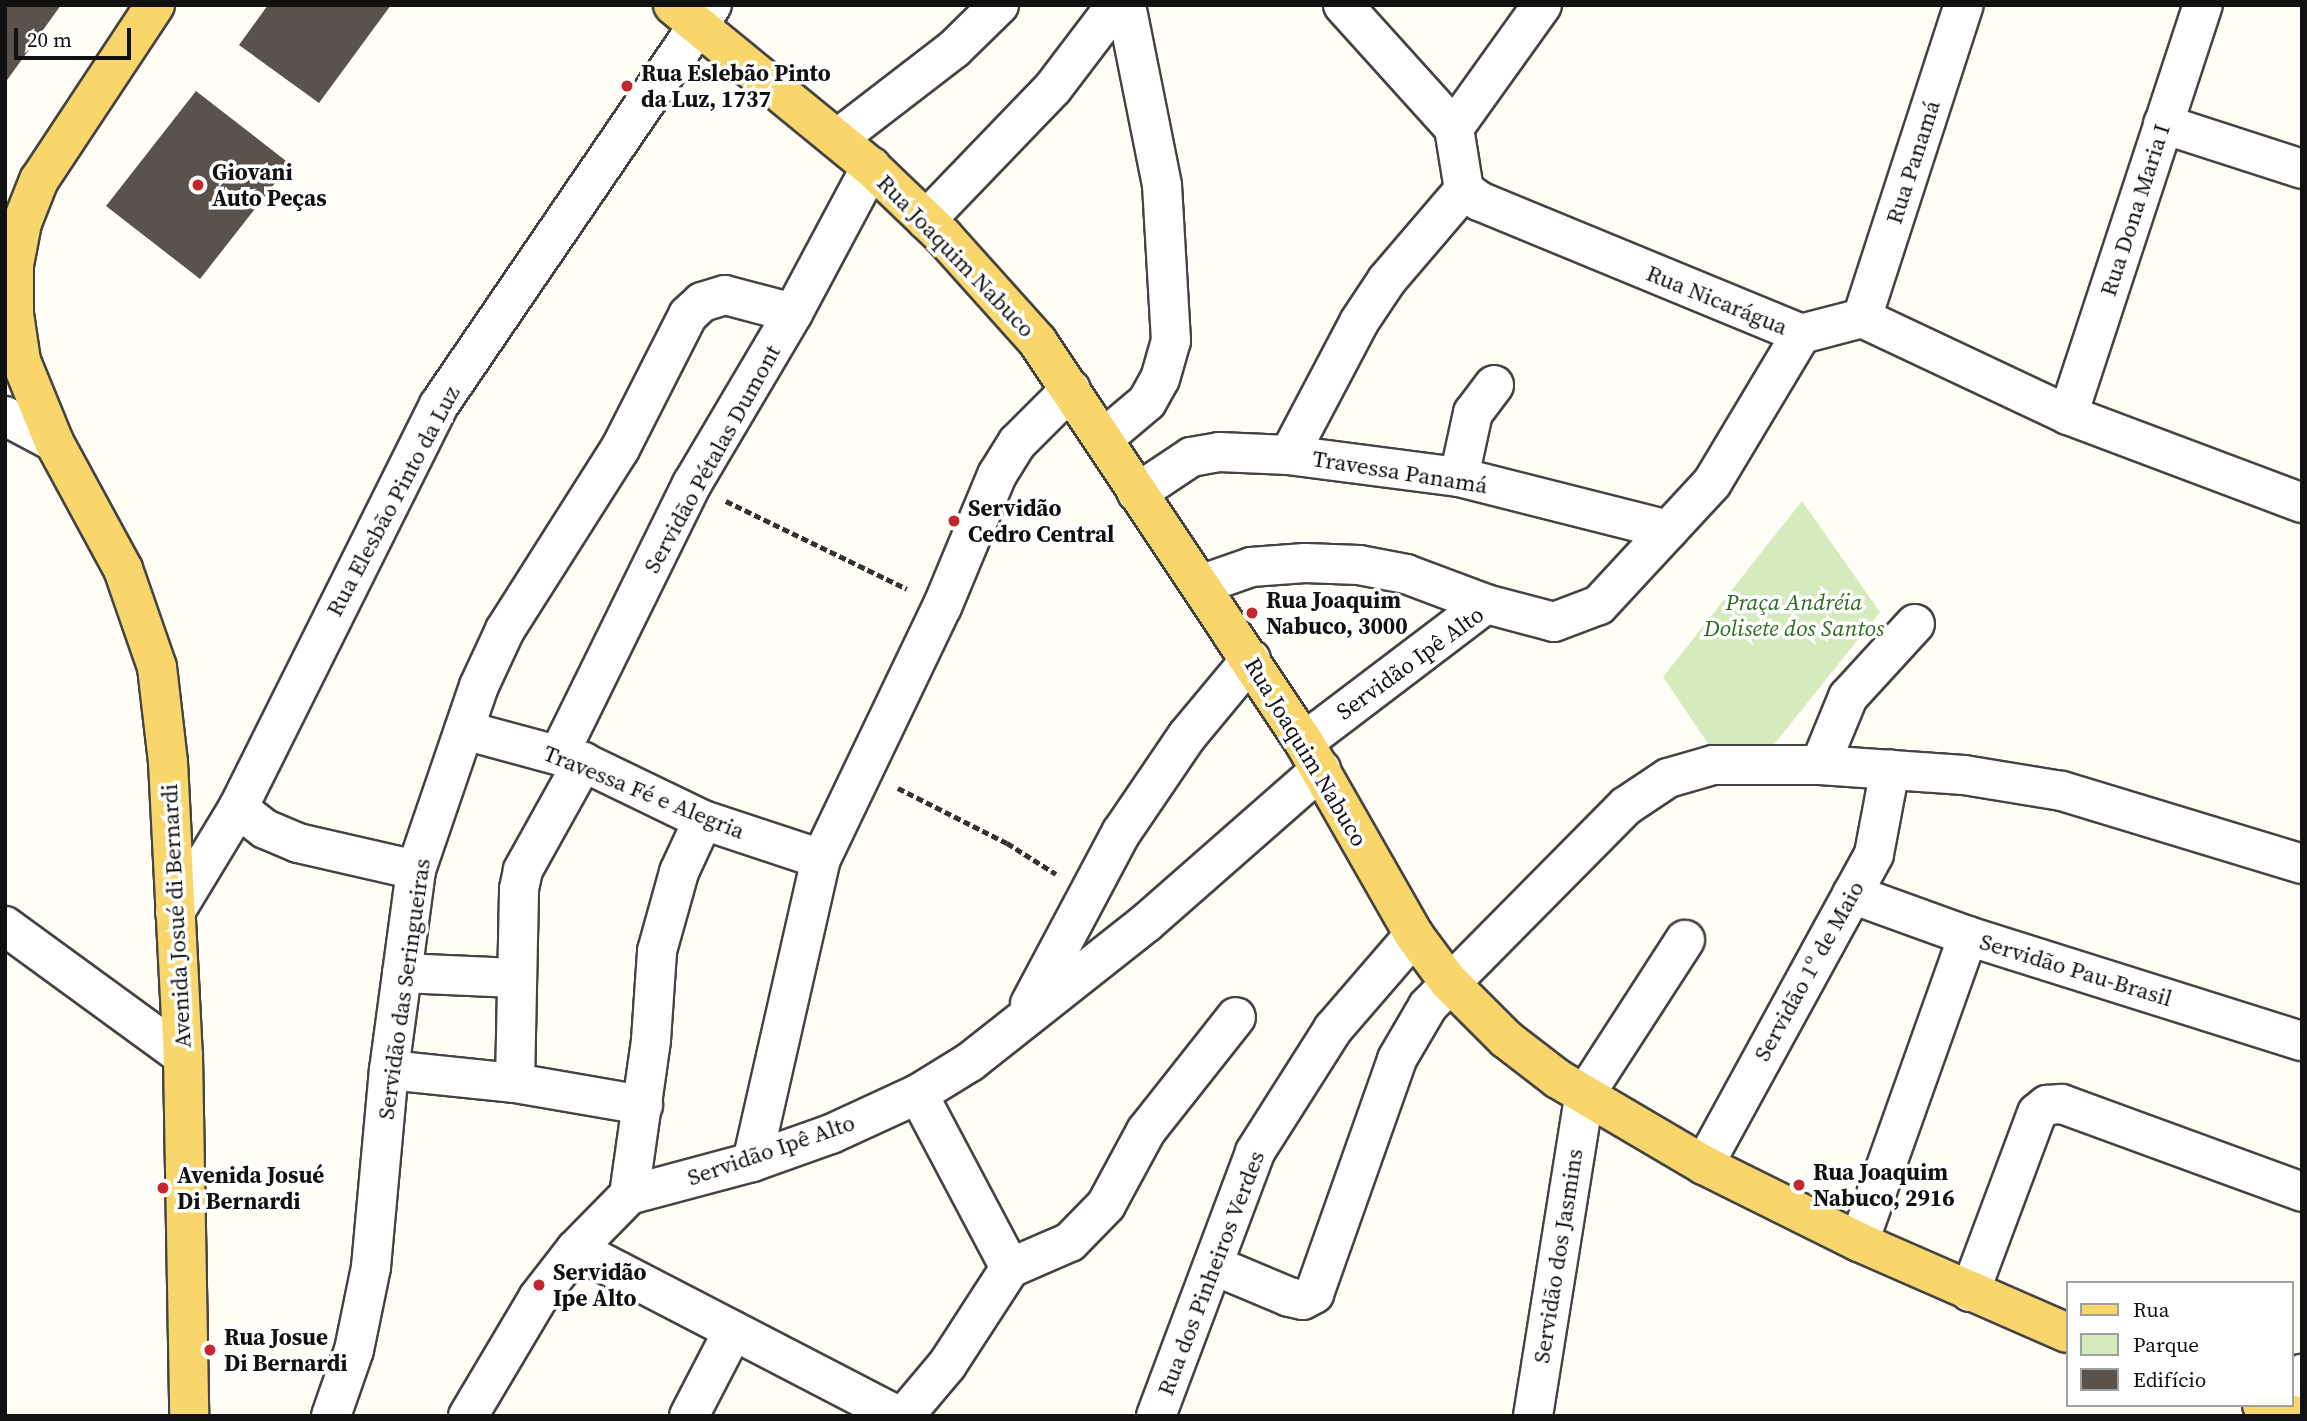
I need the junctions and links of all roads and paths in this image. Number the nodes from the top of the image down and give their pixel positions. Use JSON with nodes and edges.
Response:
{"nodes":[{"id":1,"x":155,"y":5,"type":"edge"},
{"id":2,"x":999,"y":5,"type":"edge"},
{"id":3,"x":1116,"y":5,"type":"edge"},
{"id":4,"x":1126,"y":5,"type":"edge"},
{"id":5,"x":1343,"y":5,"type":"edge"},
{"id":6,"x":1542,"y":5,"type":"edge"},
{"id":7,"x":1964,"y":5,"type":"edge"},
{"id":8,"x":2203,"y":5,"type":"edge"},
{"id":9,"x":695,"y":11,"type":"edge"},
{"id":10,"x":2163,"y":124,"type":"junction"},
{"id":11,"x":1454,"y":128,"type":"junction"},
{"id":12,"x":837,"y":139,"type":"junction"},
{"id":13,"x":870,"y":167,"type":"junction"},
{"id":14,"x":2302,"y":169,"type":"edge"},
{"id":15,"x":1464,"y":190,"type":"junction"},
{"id":16,"x":926,"y":220,"type":"junction"},
{"id":17,"x":793,"y":313,"type":"junction"},
{"id":18,"x":1862,"y":318,"type":"junction"},
{"id":19,"x":1801,"y":334,"type":"junction"},
{"id":20,"x":1494,"y":385,"type":"dead end"},
{"id":21,"x":1071,"y":389,"type":"junction"},
{"id":22,"x":2068,"y":415,"type":"junction"},
{"id":23,"x":5,"y":416,"type":"edge"},
{"id":24,"x":1103,"y":439,"type":"junction"},
{"id":25,"x":54,"y":442,"type":"junction"},
{"id":26,"x":1289,"y":455,"type":"junction"},
{"id":27,"x":1459,"y":477,"type":"junction"},
{"id":28,"x":692,"y":484,"type":"junction"},
{"id":29,"x":1137,"y":493,"type":"junction"},
{"id":30,"x":2302,"y":503,"type":"edge"},
{"id":31,"x":1668,"y":530,"type":"junction"},
{"id":32,"x":1200,"y":585,"type":"junction"},
{"id":33,"x":1486,"y":604,"type":"junction"},
{"id":34,"x":942,"y":607,"type":"junction"},
{"id":35,"x":1915,"y":624,"type":"dead end"},
{"id":36,"x":1251,"y":659,"type":"junction"},
{"id":37,"x":464,"y":730,"type":"junction"},
{"id":38,"x":1312,"y":755,"type":"junction"},
{"id":39,"x":571,"y":758,"type":"junction"},
{"id":40,"x":1820,"y":765,"type":"junction"},
{"id":41,"x":1890,"y":769,"type":"junction"},
{"id":42,"x":863,"y":771,"type":"junction"},
{"id":43,"x":238,"y":808,"type":"junction"},
{"id":44,"x":703,"y":821,"type":"junction"},
{"id":45,"x":821,"y":859,"type":"junction"},
{"id":46,"x":2302,"y":864,"type":"edge"},
{"id":47,"x":416,"y":870,"type":"junction"},
{"id":48,"x":1852,"y":894,"type":"junction"},
{"id":49,"x":1088,"y":896,"type":"junction"},
{"id":50,"x":175,"y":912,"type":"junction"},
{"id":51,"x":5,"y":926,"type":"edge"},
{"id":52,"x":1414,"y":935,"type":"junction"},
{"id":53,"x":1968,"y":936,"type":"junction"},
{"id":54,"x":1685,"y":940,"type":"dead end"},
{"id":55,"x":401,"y":973,"type":"junction"},
{"id":56,"x":515,"y":978,"type":"junction"},
{"id":57,"x":1448,"y":981,"type":"junction"},
{"id":58,"x":1236,"y":1017,"type":"dead end"},
{"id":59,"x":1017,"y":1028,"type":"junction"},
{"id":60,"x":2302,"y":1041,"type":"edge"},
{"id":61,"x":183,"y":1056,"type":"junction"},
{"id":62,"x":389,"y":1070,"type":"junction"},
{"id":63,"x":514,"y":1083,"type":"junction"},
{"id":64,"x":918,"y":1094,"type":"junction"},
{"id":65,"x":1584,"y":1096,"type":"junction"},
{"id":66,"x":643,"y":1105,"type":"junction"},
{"id":67,"x":752,"y":1162,"type":"junction"},
{"id":68,"x":1704,"y":1165,"type":"junction"},
{"id":69,"x":2302,"y":1192,"type":"edge"},
{"id":70,"x":629,"y":1195,"type":"junction"},
{"id":71,"x":1859,"y":1242,"type":"junction"},
{"id":72,"x":576,"y":1249,"type":"junction"},
{"id":73,"x":1213,"y":1265,"type":"junction"},
{"id":74,"x":1010,"y":1268,"type":"junction"},
{"id":75,"x":1970,"y":1292,"type":"junction"},
{"id":76,"x":733,"y":1331,"type":"junction"},
{"id":77,"x":2066,"y":1333,"type":"edge"},
{"id":78,"x":2302,"y":1374,"type":"edge"},
{"id":79,"x":2293,"y":1392,"type":"edge"},
{"id":80,"x":1160,"y":1414,"type":"edge"},
{"id":81,"x":189,"y":1416,"type":"edge"},
{"id":82,"x":331,"y":1416,"type":"edge"},
{"id":83,"x":468,"y":1416,"type":"edge"},
{"id":84,"x":689,"y":1416,"type":"edge"},
{"id":85,"x":898,"y":1416,"type":"edge"},
{"id":86,"x":904,"y":1416,"type":"edge"},
{"id":87,"x":1533,"y":1416,"type":"edge"}],
"edges":[{"from":1,"to":25,"type":"main road","name":"Avenida Josué di Bernardi"},
{"from":2,"to":12,"type":"street"},
{"from":3,"to":16,"type":"street"},
{"from":4,"to":24,"type":"street"},
{"from":5,"to":11,"type":"street"},
{"from":6,"to":11,"type":"street"},
{"from":7,"to":18,"type":"street","name":"Rua Panamá"},
{"from":8,"to":10,"type":"street","name":"Rua Dona Maria I"},
{"from":9,"to":12,"type":"main road","name":"Rua Joaquim Nabuco"},
{"from":9,"to":43,"type":"street","name":"Rua Elesbão Pinto da Luz"},
{"from":10,"to":14,"type":"street"},
{"from":10,"to":22,"type":"street","name":"Rua Dona Maria I"},
{"from":11,"to":15,"type":"street"},
{"from":12,"to":13,"type":"main road","name":"Rua Joaquim Nabuco"},
{"from":13,"to":16,"type":"main road","name":"Rua Joaquim Nabuco"},
{"from":13,"to":17,"type":"street","name":"Servidão Pétalas Dumont"},
{"from":15,"to":19,"type":"street","name":"Rua Nicarágua"},
{"from":15,"to":26,"type":"street"},
{"from":16,"to":21,"type":"main road","name":"Rua Joaquim Nabuco"},
{"from":17,"to":28,"type":"street","name":"Servidão Pétalas Dumont"},
{"from":17,"to":37,"type":"street","name":"Servidão das Seringueiras"},
{"from":18,"to":19,"type":"street","name":"Rua Nicarágua"},
{"from":18,"to":22,"type":"street"},
{"from":19,"to":31,"type":"street","name":"Servidão Ipê Alto"},
{"from":20,"to":27,"type":"street"},
{"from":21,"to":24,"type":"main road","name":"Rua Joaquim Nabuco"},
{"from":21,"to":34,"type":"street"},
{"from":22,"to":30,"type":"street"},
{"from":23,"to":25,"type":"street"},
{"from":24,"to":29,"type":"main road","name":"Rua Joaquim Nabuco"},
{"from":25,"to":50,"type":"main road","name":"Avenida Josué di Bernardi"},
{"from":26,"to":27,"type":"street","name":"Travessa Panamá"},
{"from":26,"to":29,"type":"street","name":"Travessa Panamá"},
{"from":27,"to":31,"type":"street","name":"Travessa Panamá"},
{"from":28,"to":34,"type":"path"},
{"from":28,"to":39,"type":"street","name":"Servidão Pétalas Dumont"},
{"from":29,"to":32,"type":"main road","name":"Rua Joaquim Nabuco"},
{"from":31,"to":33,"type":"street","name":"Servidão Ipê Alto"},
{"from":32,"to":33,"type":"street"},
{"from":32,"to":36,"type":"main road","name":"Rua Joaquim Nabuco"},
{"from":33,"to":38,"type":"street","name":"Servidão Ipê Alto"},
{"from":34,"to":42,"type":"street"},
{"from":35,"to":40,"type":"street"},
{"from":36,"to":38,"type":"main road","name":"Rua Joaquim Nabuco"},
{"from":36,"to":49,"type":"street"},
{"from":37,"to":39,"type":"street","name":"Travessa Fé e Alegria"},
{"from":37,"to":47,"type":"street","name":"Servidão das Seringueiras"},
{"from":38,"to":52,"type":"main road","name":"Rua Joaquim Nabuco"},
{"from":38,"to":59,"type":"street","name":"Servidão Ipê Alto"},
{"from":39,"to":44,"type":"street","name":"Travessa Fé e Alegria"},
{"from":39,"to":56,"type":"street","name":"Servidão Pétalas Dumont"},
{"from":40,"to":41,"type":"street"},
{"from":40,"to":57,"type":"street"},
{"from":41,"to":46,"type":"street"},
{"from":41,"to":48,"type":"street","name":"Servidão 1º de Maio"},
{"from":42,"to":45,"type":"street"},
{"from":42,"to":49,"type":"path"},
{"from":43,"to":47,"type":"street"},
{"from":43,"to":50,"type":"street","name":"Rua Elesbão Pinto da Luz"},
{"from":44,"to":45,"type":"street","name":"Travessa Fé e Alegria"},
{"from":44,"to":66,"type":"street"},
{"from":45,"to":67,"type":"street"},
{"from":47,"to":55,"type":"street","name":"Servidão das Seringueiras"},
{"from":48,"to":53,"type":"street","name":"Servidão Pau-Brasil"},
{"from":48,"to":68,"type":"street","name":"Servidão 1º de Maio"},
{"from":49,"to":59,"type":"street"},
{"from":50,"to":61,"type":"main road","name":"Avenida Josué di Bernardi"},
{"from":51,"to":61,"type":"street"},
{"from":52,"to":57,"type":"main road","name":"Rua Joaquim Nabuco"},
{"from":52,"to":73,"type":"street","name":"Rua dos Pinheiros Verdes"},
{"from":53,"to":60,"type":"street","name":"Servidão Pau-Brasil"},
{"from":53,"to":71,"type":"street"},
{"from":54,"to":65,"type":"street"},
{"from":55,"to":56,"type":"street"},
{"from":55,"to":62,"type":"street","name":"Servidão das Seringueiras"},
{"from":56,"to":63,"type":"street","name":"Servidão Pétalas Dumont"},
{"from":57,"to":65,"type":"main road","name":"Rua Joaquim Nabuco"},
{"from":57,"to":73,"type":"street"},
{"from":58,"to":74,"type":"street"},
{"from":59,"to":64,"type":"street","name":"Servidão Ipê Alto"},
{"from":61,"to":81,"type":"main road","name":"Avenida Josué di Bernardi"},
{"from":62,"to":63,"type":"street"},
{"from":62,"to":82,"type":"street","name":"Servidão das Seringueiras"},
{"from":63,"to":66,"type":"street"},
{"from":64,"to":67,"type":"street","name":"Servidão Ipê Alto"},
{"from":64,"to":74,"type":"street"},
{"from":65,"to":68,"type":"main road","name":"Rua Joaquim Nabuco"},
{"from":65,"to":87,"type":"street","name":"Servidão dos Jasmins"},
{"from":66,"to":70,"type":"street"},
{"from":67,"to":70,"type":"street","name":"Servidão Ipê Alto"},
{"from":68,"to":71,"type":"main road","name":"Rua Joaquim Nabuco"},
{"from":69,"to":75,"type":"street"},
{"from":70,"to":72,"type":"street"},
{"from":71,"to":75,"type":"main road","name":"Rua Joaquim Nabuco"},
{"from":72,"to":76,"type":"street"},
{"from":72,"to":83,"type":"street"},
{"from":73,"to":80,"type":"street","name":"Rua dos Pinheiros Verdes"},
{"from":74,"to":86,"type":"street"},
{"from":75,"to":77,"type":"main road","name":"Rua Joaquim Nabuco"},
{"from":76,"to":84,"type":"street"},
{"from":76,"to":85,"type":"street"},
{"from":78,"to":79,"type":"street"}]}
